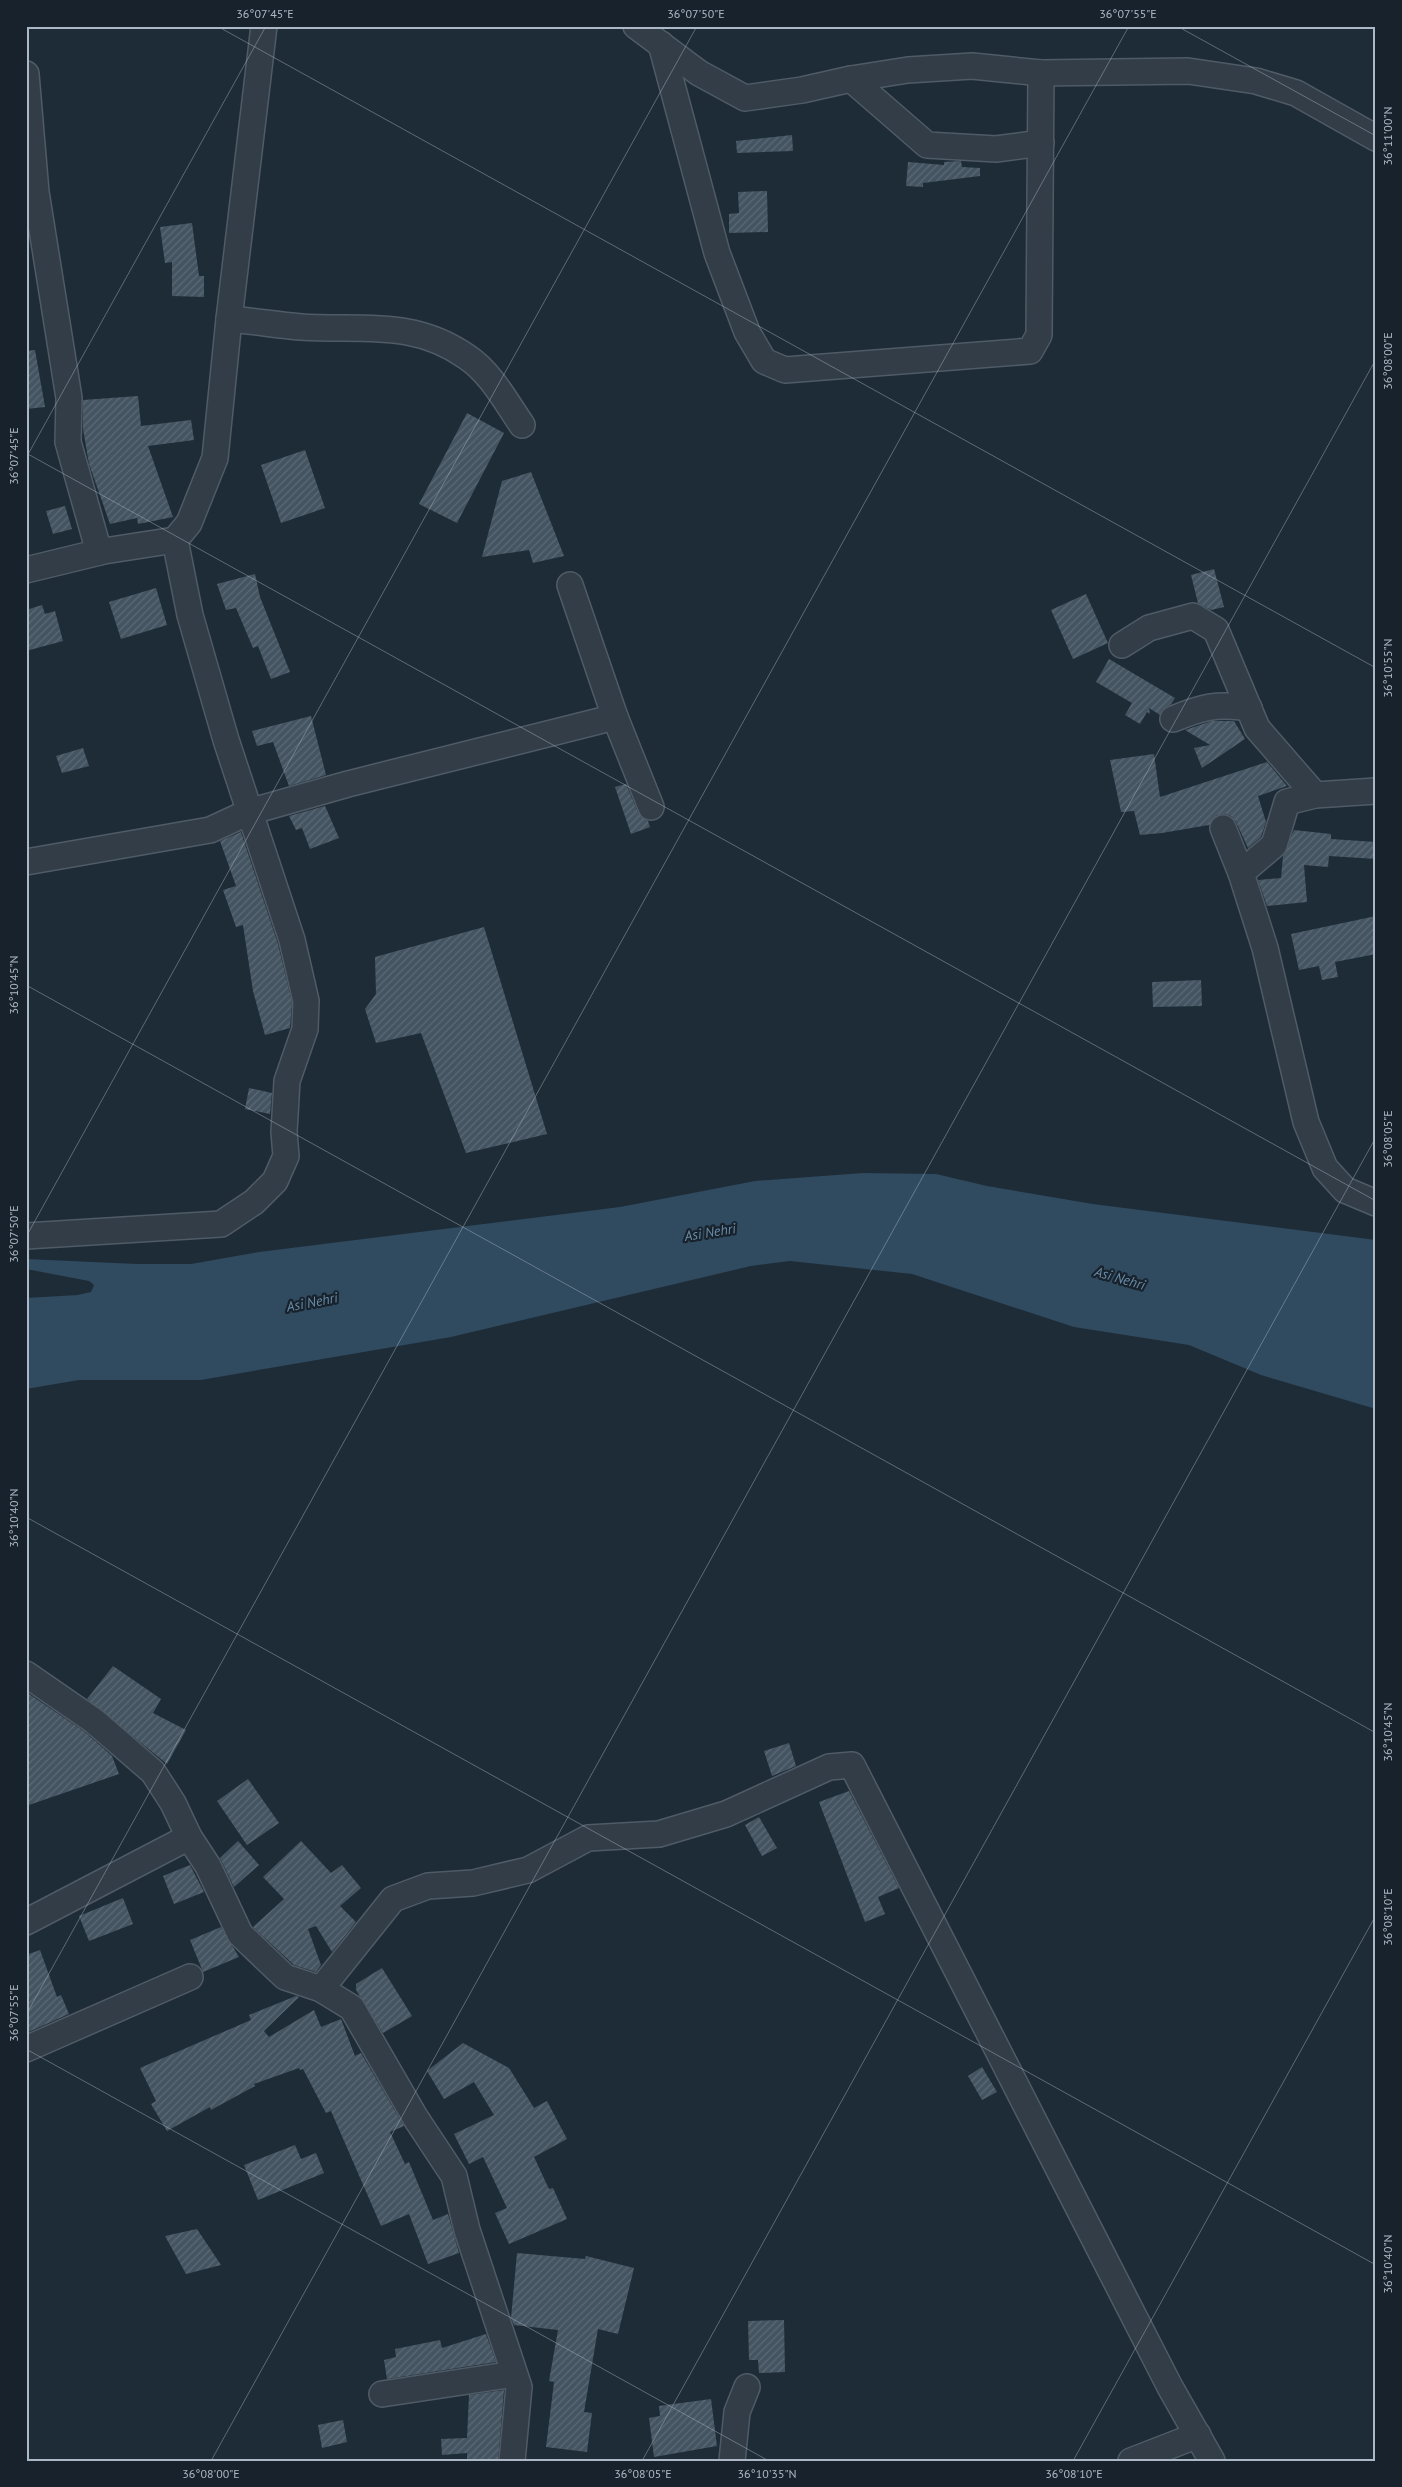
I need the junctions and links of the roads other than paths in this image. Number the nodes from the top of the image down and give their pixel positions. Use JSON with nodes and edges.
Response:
{"nodes":[{"id":1,"x":264,"y":26,"type":"edge"},
{"id":2,"x":636,"y":26,"type":"edge"},
{"id":3,"x":661,"y":44,"type":"junction"},
{"id":4,"x":1041,"y":73,"type":"junction"},
{"id":5,"x":26,"y":74,"type":"edge"},
{"id":6,"x":851,"y":79,"type":"junction"},
{"id":7,"x":1376,"y":138,"type":"edge"},
{"id":8,"x":1040,"y":143,"type":"junction"},
{"id":9,"x":229,"y":319,"type":"junction"},
{"id":10,"x":522,"y":425,"type":"dead end"},
{"id":11,"x":175,"y":540,"type":"junction"},
{"id":12,"x":99,"y":552,"type":"junction"},
{"id":13,"x":26,"y":570,"type":"edge"},
{"id":14,"x":570,"y":585,"type":"dead end"},
{"id":15,"x":1122,"y":645,"type":"dead end"},
{"id":16,"x":1248,"y":708,"type":"junction"},
{"id":17,"x":615,"y":717,"type":"junction"},
{"id":18,"x":1173,"y":718,"type":"dead end"},
{"id":19,"x":1376,"y":791,"type":"edge"},
{"id":20,"x":1315,"y":795,"type":"junction"},
{"id":21,"x":651,"y":807,"type":"dead end"},
{"id":22,"x":250,"y":812,"type":"junction"},
{"id":23,"x":1223,"y":828,"type":"dead end"},
{"id":24,"x":26,"y":862,"type":"edge"},
{"id":25,"x":1240,"y":873,"type":"junction"},
{"id":26,"x":1376,"y":1203,"type":"edge"},
{"id":27,"x":26,"y":1236,"type":"edge"},
{"id":28,"x":26,"y":1674,"type":"edge"},
{"id":29,"x":189,"y":1837,"type":"junction"},
{"id":30,"x":26,"y":1922,"type":"edge"},
{"id":31,"x":190,"y":1977,"type":"dead end"},
{"id":32,"x":321,"y":1989,"type":"junction"},
{"id":33,"x":26,"y":2049,"type":"edge"},
{"id":34,"x":514,"y":2374,"type":"junction"},
{"id":35,"x":747,"y":2387,"type":"dead end"},
{"id":36,"x":382,"y":2394,"type":"dead end"},
{"id":37,"x":1198,"y":2435,"type":"junction"},
{"id":38,"x":512,"y":2461,"type":"edge"},
{"id":39,"x":732,"y":2461,"type":"edge"},
{"id":40,"x":1131,"y":2461,"type":"edge"},
{"id":41,"x":1212,"y":2461,"type":"edge"}],
"edges":[{"from":1,"to":9,"type":"street"},
{"from":2,"to":3,"type":"street"},
{"from":3,"to":6,"type":"street"},
{"from":3,"to":8,"type":"street"},
{"from":4,"to":6,"type":"street"},
{"from":4,"to":7,"type":"street"},
{"from":4,"to":8,"type":"street"},
{"from":5,"to":12,"type":"street"},
{"from":6,"to":8,"type":"street"},
{"from":9,"to":10,"type":"street"},
{"from":9,"to":11,"type":"street"},
{"from":11,"to":12,"type":"street"},
{"from":11,"to":22,"type":"street"},
{"from":12,"to":13,"type":"street"},
{"from":14,"to":17,"type":"street"},
{"from":15,"to":16,"type":"street"},
{"from":16,"to":18,"type":"street"},
{"from":16,"to":20,"type":"street"},
{"from":17,"to":21,"type":"street"},
{"from":17,"to":22,"type":"street"},
{"from":19,"to":20,"type":"street"},
{"from":20,"to":25,"type":"street"},
{"from":22,"to":24,"type":"street"},
{"from":22,"to":27,"type":"street"},
{"from":23,"to":25,"type":"street"},
{"from":25,"to":26,"type":"street"},
{"from":28,"to":29,"type":"street"},
{"from":29,"to":30,"type":"street"},
{"from":29,"to":32,"type":"street"},
{"from":31,"to":33,"type":"street"},
{"from":32,"to":34,"type":"street"},
{"from":32,"to":37,"type":"street"},
{"from":34,"to":36,"type":"street"},
{"from":34,"to":38,"type":"street"},
{"from":35,"to":39,"type":"street"},
{"from":37,"to":40,"type":"street"},
{"from":37,"to":41,"type":"street"}]}
